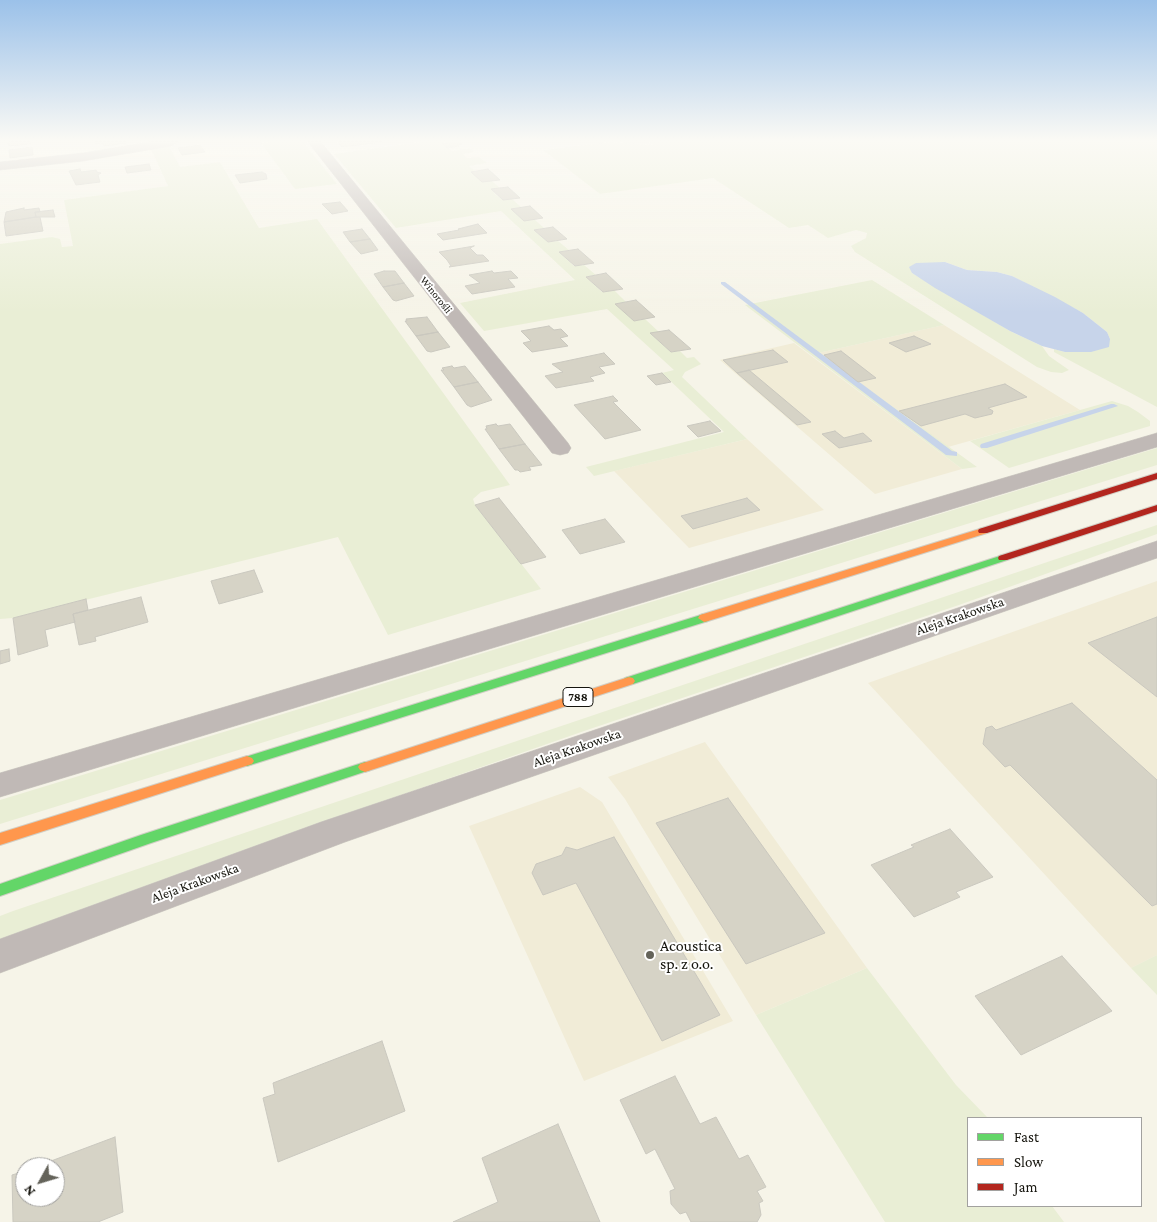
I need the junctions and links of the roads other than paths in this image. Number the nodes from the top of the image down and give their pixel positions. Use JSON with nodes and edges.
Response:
{"nodes":[{"id":1,"x":360,"y":199,"type":"edge"},
{"id":2,"x":1157,"y":440,"type":"edge"},
{"id":3,"x":560,"y":448,"type":"dead end"},
{"id":4,"x":1157,"y":476,"type":"edge"},
{"id":5,"x":1157,"y":508,"type":"edge"},
{"id":6,"x":1157,"y":549,"type":"edge"},
{"id":7,"x":0,"y":785,"type":"edge"},
{"id":8,"x":0,"y":839,"type":"edge"},
{"id":9,"x":0,"y":890,"type":"edge"},
{"id":10,"x":0,"y":956,"type":"edge"}],
"edges":[{"from":1,"to":3,"type":"street","name":"Winorośli"},
{"from":2,"to":7,"type":"street"},
{"from":4,"to":8,"type":"main road"},
{"from":5,"to":9,"type":"main road","number":"788"},
{"from":6,"to":10,"type":"street","name":"Aleja Krakowska"}]}
